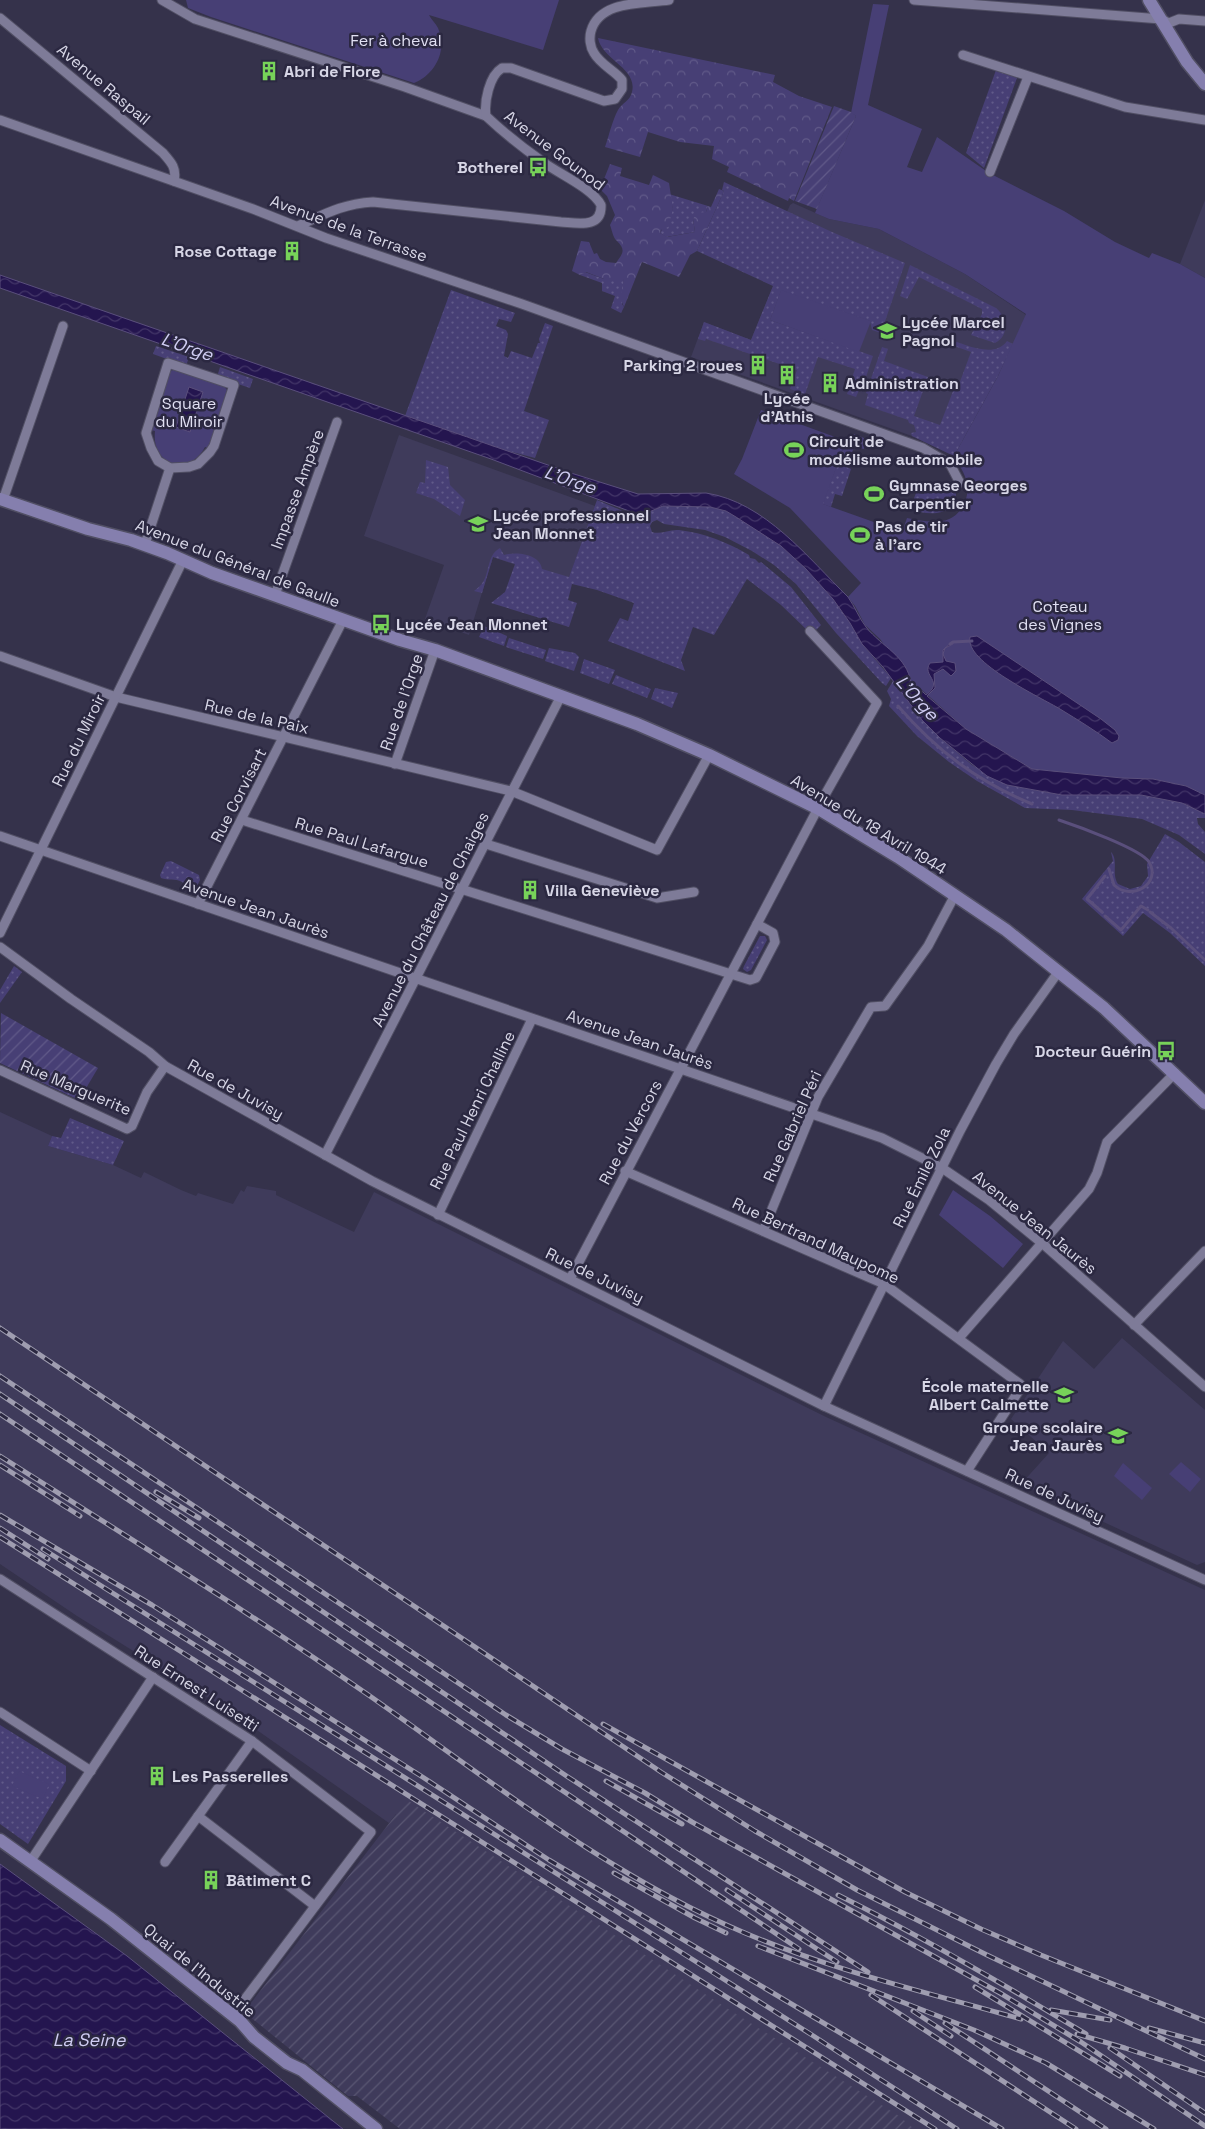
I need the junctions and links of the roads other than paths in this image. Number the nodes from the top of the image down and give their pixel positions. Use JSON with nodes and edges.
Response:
{"nodes":[{"id":1,"x":162,"y":0,"type":"edge"},
{"id":2,"x":669,"y":0,"type":"edge"},
{"id":3,"x":914,"y":0,"type":"edge"},
{"id":4,"x":1149,"y":0,"type":"edge"},
{"id":5,"x":1021,"y":4,"type":"edge"},
{"id":6,"x":0,"y":18,"type":"edge"},
{"id":7,"x":1161,"y":19,"type":"junction"},
{"id":8,"x":1205,"y":21,"type":"edge"},
{"id":9,"x":963,"y":55,"type":"dead end"},
{"id":10,"x":1028,"y":76,"type":"junction"},
{"id":11,"x":1205,"y":84,"type":"edge"},
{"id":12,"x":486,"y":116,"type":"junction"},
{"id":13,"x":0,"y":120,"type":"edge"},
{"id":14,"x":1205,"y":120,"type":"edge"},
{"id":15,"x":990,"y":172,"type":"dead end"},
{"id":16,"x":174,"y":181,"type":"junction"},
{"id":17,"x":298,"y":226,"type":"junction"},
{"id":18,"x":63,"y":326,"type":"dead end"},
{"id":19,"x":337,"y":422,"type":"dead end"},
{"id":20,"x":170,"y":468,"type":"junction"},
{"id":21,"x":960,"y":483,"type":"dead end"},
{"id":22,"x":1,"y":499,"type":"edge"},
{"id":23,"x":144,"y":544,"type":"junction"},
{"id":24,"x":183,"y":560,"type":"junction"},
{"id":25,"x":275,"y":595,"type":"junction"},
{"id":26,"x":343,"y":620,"type":"junction"},
{"id":27,"x":810,"y":631,"type":"dead end"},
{"id":28,"x":435,"y":650,"type":"junction"},
{"id":29,"x":0,"y":656,"type":"edge"},
{"id":30,"x":463,"y":660,"type":"joint"},
{"id":31,"x":561,"y":696,"type":"junction"},
{"id":32,"x":116,"y":697,"type":"junction"},
{"id":33,"x":284,"y":738,"type":"junction"},
{"id":34,"x":709,"y":755,"type":"junction"},
{"id":35,"x":395,"y":764,"type":"junction"},
{"id":36,"x":512,"y":792,"type":"junction"},
{"id":37,"x":819,"y":809,"type":"junction"},
{"id":38,"x":242,"y":820,"type":"junction"},
{"id":39,"x":0,"y":836,"type":"edge"},
{"id":40,"x":486,"y":844,"type":"junction"},
{"id":41,"x":41,"y":850,"type":"junction"},
{"id":42,"x":462,"y":889,"type":"junction"},
{"id":43,"x":694,"y":892,"type":"dead end"},
{"id":44,"x":955,"y":894,"type":"junction"},
{"id":45,"x":198,"y":904,"type":"junction"},
{"id":46,"x":757,"y":924,"type":"junction"},
{"id":47,"x":0,"y":932,"type":"edge"},
{"id":48,"x":0,"y":947,"type":"edge"},
{"id":49,"x":1059,"y":971,"type":"junction"},
{"id":50,"x":731,"y":974,"type":"junction"},
{"id":51,"x":416,"y":978,"type":"junction"},
{"id":52,"x":532,"y":1019,"type":"junction"},
{"id":53,"x":165,"y":1066,"type":"junction"},
{"id":54,"x":681,"y":1069,"type":"junction"},
{"id":55,"x":0,"y":1070,"type":"edge"},
{"id":56,"x":1175,"y":1073,"type":"junction"},
{"id":57,"x":1205,"y":1103,"type":"edge"},
{"id":58,"x":811,"y":1114,"type":"junction"},
{"id":59,"x":325,"y":1155,"type":"junction"},
{"id":60,"x":942,"y":1168,"type":"junction"},
{"id":61,"x":625,"y":1171,"type":"junction"},
{"id":62,"x":438,"y":1214,"type":"junction"},
{"id":63,"x":763,"y":1231,"type":"junction"},
{"id":64,"x":1043,"y":1244,"type":"junction"},
{"id":65,"x":1205,"y":1250,"type":"edge"},
{"id":66,"x":570,"y":1279,"type":"junction"},
{"id":67,"x":884,"y":1284,"type":"junction"},
{"id":68,"x":1134,"y":1325,"type":"junction"},
{"id":69,"x":959,"y":1338,"type":"junction"},
{"id":70,"x":1205,"y":1387,"type":"edge"},
{"id":71,"x":824,"y":1406,"type":"junction"},
{"id":72,"x":967,"y":1471,"type":"junction"},
{"id":73,"x":0,"y":1579,"type":"edge"},
{"id":74,"x":1205,"y":1580,"type":"edge"},
{"id":75,"x":153,"y":1677,"type":"junction"},
{"id":76,"x":0,"y":1712,"type":"edge"},
{"id":77,"x":252,"y":1740,"type":"junction"},
{"id":78,"x":91,"y":1771,"type":"junction"},
{"id":79,"x":198,"y":1816,"type":"junction"},
{"id":80,"x":0,"y":1840,"type":"edge"},
{"id":81,"x":30,"y":1862,"type":"junction"},
{"id":82,"x":165,"y":1862,"type":"dead end"},
{"id":83,"x":315,"y":1906,"type":"junction"},
{"id":84,"x":233,"y":2015,"type":"junction"},
{"id":85,"x":376,"y":2129,"type":"edge"}],
"edges":[{"from":1,"to":12,"type":"street"},
{"from":2,"to":12,"type":"street","name":"Avenue Gounod"},
{"from":3,"to":5,"type":"street"},
{"from":4,"to":7,"type":"street"},
{"from":5,"to":7,"type":"street"},
{"from":6,"to":16,"type":"street","name":"Avenue Raspail"},
{"from":7,"to":8,"type":"street"},
{"from":7,"to":11,"type":"street"},
{"from":9,"to":10,"type":"street"},
{"from":10,"to":14,"type":"street"},
{"from":10,"to":15,"type":"street"},
{"from":12,"to":17,"type":"street","name":"Avenue Gounod"},
{"from":13,"to":16,"type":"street","name":"Avenue de la Terrasse"},
{"from":16,"to":17,"type":"street","name":"Avenue de la Terrasse"},
{"from":17,"to":21,"type":"street","name":"Avenue de la Terrasse"},
{"from":18,"to":22,"type":"street"},
{"from":19,"to":25,"type":"street","name":"Impasse Ampère"},
{"from":20,"to":20,"type":"street"},
{"from":20,"to":23,"type":"street"},
{"from":22,"to":23,"type":"street","name":"Avenue du Général de Gaulle"},
{"from":23,"to":24,"type":"street","name":"Avenue du Général de Gaulle"},
{"from":24,"to":25,"type":"street","name":"Avenue du Général de Gaulle"},
{"from":24,"to":32,"type":"street","name":"Rue du Miroir"},
{"from":25,"to":26,"type":"street","name":"Avenue du Général de Gaulle"},
{"from":26,"to":28,"type":"street","name":"Avenue du Général de Gaulle"},
{"from":26,"to":33,"type":"street","name":"Rue Corvisart"},
{"from":27,"to":37,"type":"street","name":"Rue du Vercors"},
{"from":28,"to":30,"type":"street","name":"Avenue du Général de Gaulle"},
{"from":28,"to":35,"type":"street","name":"Rue de l'Orge"},
{"from":29,"to":32,"type":"street","name":"Rue de la Paix"},
{"from":30,"to":31,"type":"street","name":"Avenue du 18 Avril 1944"},
{"from":31,"to":34,"type":"street","name":"Avenue du 18 Avril 1944"},
{"from":31,"to":36,"type":"street","name":"Avenue du Château de Chaiges"},
{"from":32,"to":33,"type":"street","name":"Rue de la Paix"},
{"from":32,"to":41,"type":"street","name":"Rue du Miroir"},
{"from":33,"to":35,"type":"street","name":"Rue de la Paix"},
{"from":33,"to":38,"type":"street","name":"Rue Corvisart"},
{"from":34,"to":36,"type":"street","name":"Rue de la Paix"},
{"from":34,"to":37,"type":"street","name":"Avenue du 18 Avril 1944"},
{"from":35,"to":36,"type":"street","name":"Rue de la Paix"},
{"from":36,"to":40,"type":"street","name":"Avenue du Château de Chaiges"},
{"from":37,"to":44,"type":"street","name":"Avenue du 18 Avril 1944"},
{"from":37,"to":46,"type":"street","name":"Rue du Vercors"},
{"from":38,"to":42,"type":"street","name":"Rue Paul Lafargue"},
{"from":38,"to":45,"type":"street","name":"Rue Corvisart"},
{"from":39,"to":41,"type":"street","name":"Avenue Jean Jaurès"},
{"from":40,"to":42,"type":"street","name":"Avenue du Château de Chaiges"},
{"from":40,"to":43,"type":"street"},
{"from":41,"to":45,"type":"street","name":"Avenue Jean Jaurès"},
{"from":41,"to":47,"type":"street","name":"Rue du Miroir"},
{"from":42,"to":50,"type":"street","name":"Rue Paul Lafargue"},
{"from":42,"to":51,"type":"street","name":"Avenue du Château de Chaiges"},
{"from":44,"to":49,"type":"street","name":"Avenue du 18 Avril 1944"},
{"from":44,"to":58,"type":"street","name":"Rue Gabriel Péri"},
{"from":45,"to":51,"type":"street","name":"Avenue Jean Jaurès"},
{"from":46,"to":50,"type":"street","name":"Rue du Vercors"},
{"from":46,"to":50,"type":"street"},
{"from":48,"to":53,"type":"street","name":"Rue de Juvisy"},
{"from":49,"to":56,"type":"street","name":"Avenue du 18 Avril 1944"},
{"from":49,"to":60,"type":"street","name":"Rue Émile Zola"},
{"from":50,"to":54,"type":"street","name":"Rue du Vercors"},
{"from":51,"to":52,"type":"street","name":"Avenue Jean Jaurès"},
{"from":51,"to":59,"type":"street","name":"Avenue du Château de Chaiges"},
{"from":52,"to":54,"type":"street","name":"Avenue Jean Jaurès"},
{"from":52,"to":62,"type":"street","name":"Rue Paul Henri Challine"},
{"from":53,"to":55,"type":"street","name":"Rue Marguerite"},
{"from":53,"to":59,"type":"street","name":"Rue de Juvisy"},
{"from":54,"to":58,"type":"street","name":"Avenue Jean Jaurès"},
{"from":54,"to":61,"type":"street","name":"Rue du Vercors"},
{"from":56,"to":57,"type":"street","name":"Avenue du 18 Avril 1944"},
{"from":56,"to":64,"type":"street"},
{"from":58,"to":60,"type":"street","name":"Avenue Jean Jaurès"},
{"from":58,"to":63,"type":"street","name":"Rue Gabriel Péri"},
{"from":59,"to":62,"type":"street","name":"Rue de Juvisy"},
{"from":60,"to":64,"type":"street","name":"Avenue Jean Jaurès"},
{"from":60,"to":67,"type":"street","name":"Rue Émile Zola"},
{"from":61,"to":63,"type":"street","name":"Rue Bertrand Maupome"},
{"from":61,"to":66,"type":"street","name":"Rue du Vercors"},
{"from":62,"to":66,"type":"street","name":"Rue de Juvisy"},
{"from":63,"to":67,"type":"street","name":"Rue Bertrand Maupome"},
{"from":64,"to":68,"type":"street","name":"Avenue Jean Jaurès"},
{"from":64,"to":69,"type":"street"},
{"from":65,"to":68,"type":"street"},
{"from":66,"to":71,"type":"street","name":"Rue de Juvisy"},
{"from":67,"to":69,"type":"street","name":"Rue Bertrand Maupome"},
{"from":67,"to":71,"type":"street","name":"Rue Émile Zola"},
{"from":68,"to":70,"type":"street","name":"Avenue Jean Jaurès"},
{"from":69,"to":72,"type":"street","name":"Rue Bertrand Maupome"},
{"from":71,"to":72,"type":"street","name":"Rue de Juvisy"},
{"from":72,"to":74,"type":"street","name":"Rue de Juvisy"},
{"from":73,"to":75,"type":"street","name":"Rue Ernest Luisetti"},
{"from":75,"to":77,"type":"street","name":"Rue Ernest Luisetti"},
{"from":75,"to":78,"type":"street"},
{"from":76,"to":78,"type":"street"},
{"from":77,"to":79,"type":"street"},
{"from":77,"to":83,"type":"street","name":"Rue Ernest Luisetti"},
{"from":78,"to":81,"type":"street"},
{"from":79,"to":82,"type":"street"},
{"from":79,"to":83,"type":"street"},
{"from":80,"to":81,"type":"street","name":"Quai de l'Industrie"},
{"from":81,"to":84,"type":"street","name":"Quai de l'Industrie"},
{"from":83,"to":84,"type":"street"},
{"from":84,"to":85,"type":"street","name":"Quai de l'Industrie"}]}
